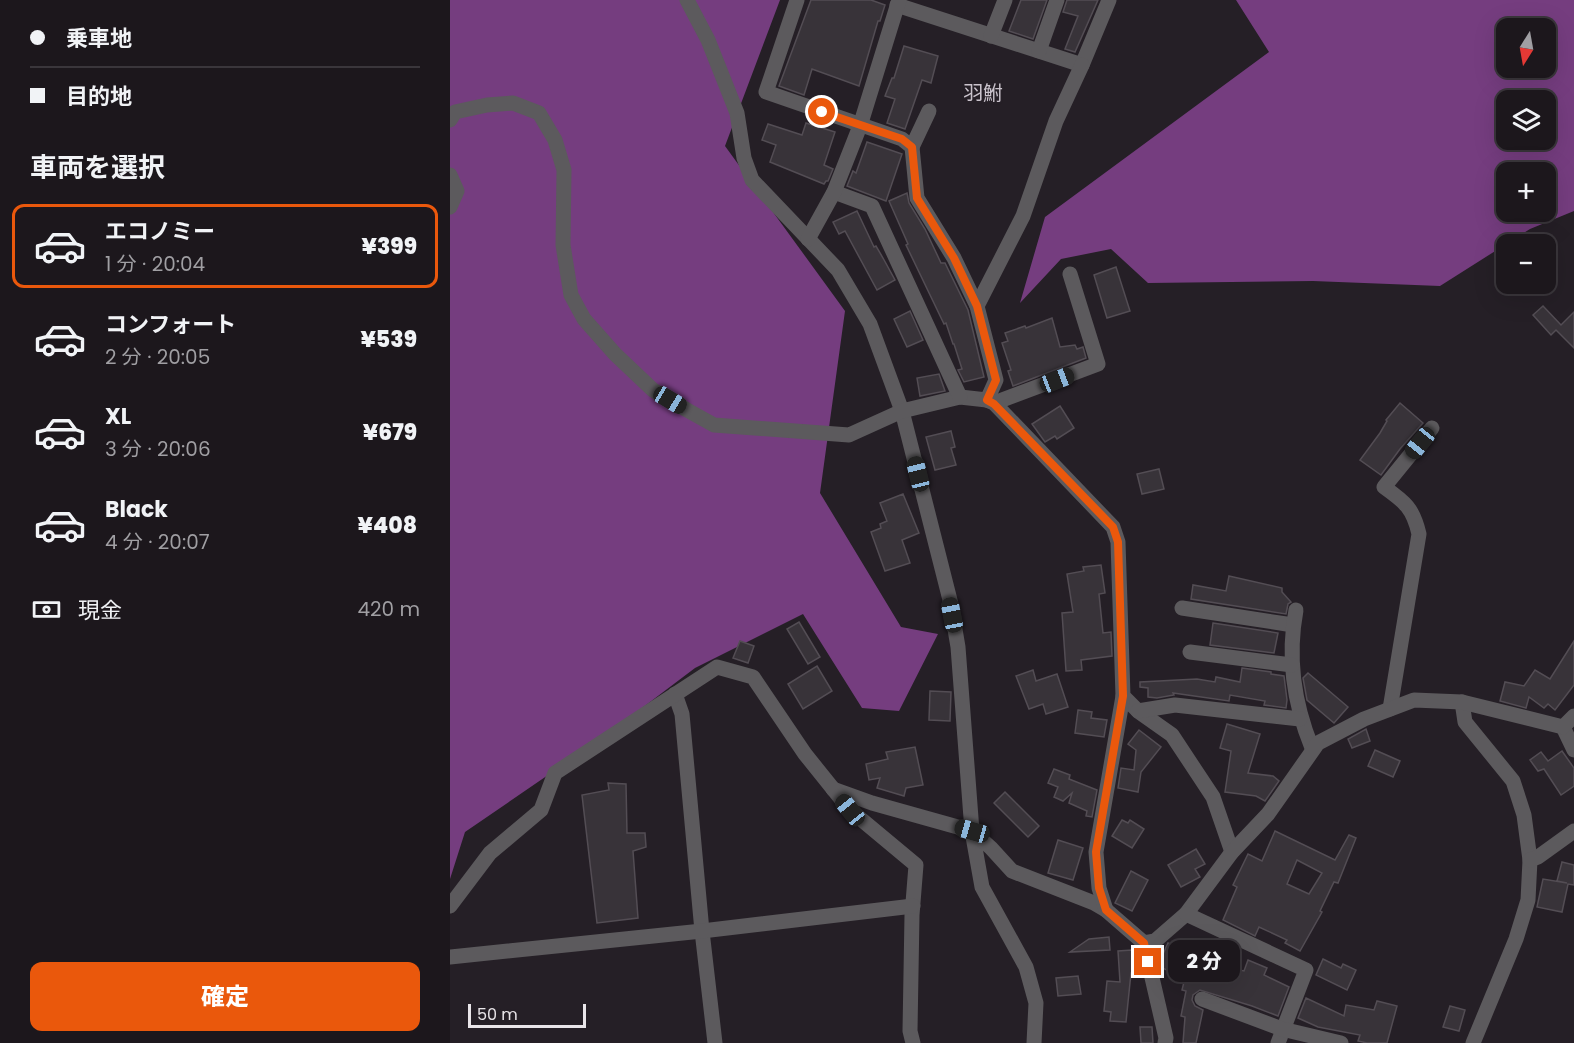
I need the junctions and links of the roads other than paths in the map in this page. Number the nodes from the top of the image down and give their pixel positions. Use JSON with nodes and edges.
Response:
{"nodes":[{"id":1,"x":687,"y":0,"type":"edge"},
{"id":2,"x":797,"y":0,"type":"edge"},
{"id":3,"x":1005,"y":0,"type":"edge"},
{"id":4,"x":1057,"y":0,"type":"edge"},
{"id":5,"x":1110,"y":0,"type":"edge"},
{"id":6,"x":898,"y":3,"type":"edge"},
{"id":7,"x":991,"y":36,"type":"junction"},
{"id":8,"x":1039,"y":51,"type":"junction"},
{"id":9,"x":1082,"y":65,"type":"junction"},
{"id":10,"x":929,"y":111,"type":"dead end"},
{"id":11,"x":450,"y":120,"type":"edge"},
{"id":12,"x":860,"y":126,"type":"junction"},
{"id":13,"x":912,"y":147,"type":"junction"},
{"id":14,"x":450,"y":175,"type":"edge"},
{"id":15,"x":834,"y":192,"type":"junction"},
{"id":16,"x":450,"y":207,"type":"edge"},
{"id":17,"x":808,"y":239,"type":"junction"},
{"id":18,"x":1070,"y":274,"type":"dead end"},
{"id":19,"x":977,"y":306,"type":"junction"},
{"id":20,"x":960,"y":397,"type":"junction"},
{"id":21,"x":991,"y":402,"type":"junction"},
{"id":22,"x":902,"y":411,"type":"junction"},
{"id":23,"x":1432,"y":428,"type":"dead end"},
{"id":24,"x":1182,"y":608,"type":"dead end"},
{"id":25,"x":1296,"y":610,"type":"dead end"},
{"id":26,"x":1293,"y":626,"type":"junction"},
{"id":27,"x":1190,"y":652,"type":"dead end"},
{"id":28,"x":1292,"y":665,"type":"junction"},
{"id":29,"x":675,"y":694,"type":"junction"},
{"id":30,"x":1123,"y":696,"type":"junction"},
{"id":31,"x":1462,"y":702,"type":"junction"},
{"id":32,"x":1390,"y":709,"type":"junction"},
{"id":33,"x":1138,"y":711,"type":"junction"},
{"id":34,"x":1574,"y":716,"type":"edge"},
{"id":35,"x":1300,"y":719,"type":"junction"},
{"id":36,"x":1563,"y":727,"type":"junction"},
{"id":37,"x":1312,"y":748,"type":"junction"},
{"id":38,"x":1574,"y":750,"type":"edge"},
{"id":39,"x":833,"y":789,"type":"junction"},
{"id":40,"x":972,"y":831,"type":"junction"},
{"id":41,"x":1574,"y":831,"type":"edge"},
{"id":42,"x":1232,"y":852,"type":"junction"},
{"id":43,"x":1530,"y":860,"type":"junction"},
{"id":44,"x":450,"y":906,"type":"edge"},
{"id":45,"x":913,"y":906,"type":"junction"},
{"id":46,"x":1106,"y":910,"type":"junction"},
{"id":47,"x":1186,"y":914,"type":"junction"},
{"id":48,"x":702,"y":931,"type":"junction"},
{"id":49,"x":1144,"y":943,"type":"junction"},
{"id":50,"x":450,"y":957,"type":"edge"},
{"id":51,"x":1202,"y":999,"type":"dead end"},
{"id":52,"x":1280,"y":1036,"type":"edge"},
{"id":53,"x":715,"y":1043,"type":"edge"},
{"id":54,"x":913,"y":1043,"type":"edge"},
{"id":55,"x":1034,"y":1043,"type":"edge"},
{"id":56,"x":1165,"y":1043,"type":"edge"},
{"id":57,"x":1341,"y":1043,"type":"edge"},
{"id":58,"x":1473,"y":1043,"type":"edge"}],
"edges":[{"from":1,"to":17,"type":"street"},
{"from":2,"to":12,"type":"street"},
{"from":3,"to":7,"type":"street"},
{"from":4,"to":8,"type":"street"},
{"from":5,"to":9,"type":"street"},
{"from":6,"to":7,"type":"street"},
{"from":6,"to":12,"type":"street"},
{"from":7,"to":8,"type":"street"},
{"from":8,"to":9,"type":"street"},
{"from":9,"to":19,"type":"street"},
{"from":10,"to":13,"type":"street"},
{"from":11,"to":22,"type":"street"},
{"from":12,"to":13,"type":"street"},
{"from":12,"to":15,"type":"street"},
{"from":13,"to":19,"type":"street"},
{"from":14,"to":16,"type":"street"},
{"from":15,"to":17,"type":"street"},
{"from":15,"to":20,"type":"street"},
{"from":17,"to":22,"type":"street"},
{"from":18,"to":21,"type":"street"},
{"from":19,"to":21,"type":"street"},
{"from":20,"to":21,"type":"street"},
{"from":20,"to":22,"type":"street"},
{"from":21,"to":30,"type":"street"},
{"from":22,"to":40,"type":"street"},
{"from":23,"to":32,"type":"street"},
{"from":24,"to":26,"type":"street"},
{"from":25,"to":26,"type":"street"},
{"from":26,"to":28,"type":"street"},
{"from":27,"to":28,"type":"street"},
{"from":28,"to":35,"type":"street"},
{"from":29,"to":39,"type":"street"},
{"from":29,"to":44,"type":"street"},
{"from":29,"to":48,"type":"street"},
{"from":30,"to":33,"type":"street"},
{"from":30,"to":46,"type":"street"},
{"from":31,"to":32,"type":"street"},
{"from":31,"to":36,"type":"street"},
{"from":31,"to":43,"type":"street"},
{"from":32,"to":37,"type":"street"},
{"from":33,"to":35,"type":"street"},
{"from":33,"to":42,"type":"street"},
{"from":34,"to":36,"type":"street"},
{"from":35,"to":37,"type":"street"},
{"from":36,"to":38,"type":"street"},
{"from":37,"to":42,"type":"street"},
{"from":39,"to":40,"type":"street"},
{"from":39,"to":45,"type":"street"},
{"from":40,"to":46,"type":"street"},
{"from":40,"to":55,"type":"street"},
{"from":41,"to":43,"type":"street"},
{"from":42,"to":47,"type":"street"},
{"from":43,"to":58,"type":"street"},
{"from":45,"to":48,"type":"street"},
{"from":45,"to":54,"type":"street"},
{"from":46,"to":49,"type":"street"},
{"from":47,"to":49,"type":"street"},
{"from":47,"to":52,"type":"street"},
{"from":48,"to":50,"type":"street"},
{"from":48,"to":53,"type":"street"},
{"from":49,"to":56,"type":"street"},
{"from":51,"to":52,"type":"street"},
{"from":52,"to":57,"type":"street"}]}
